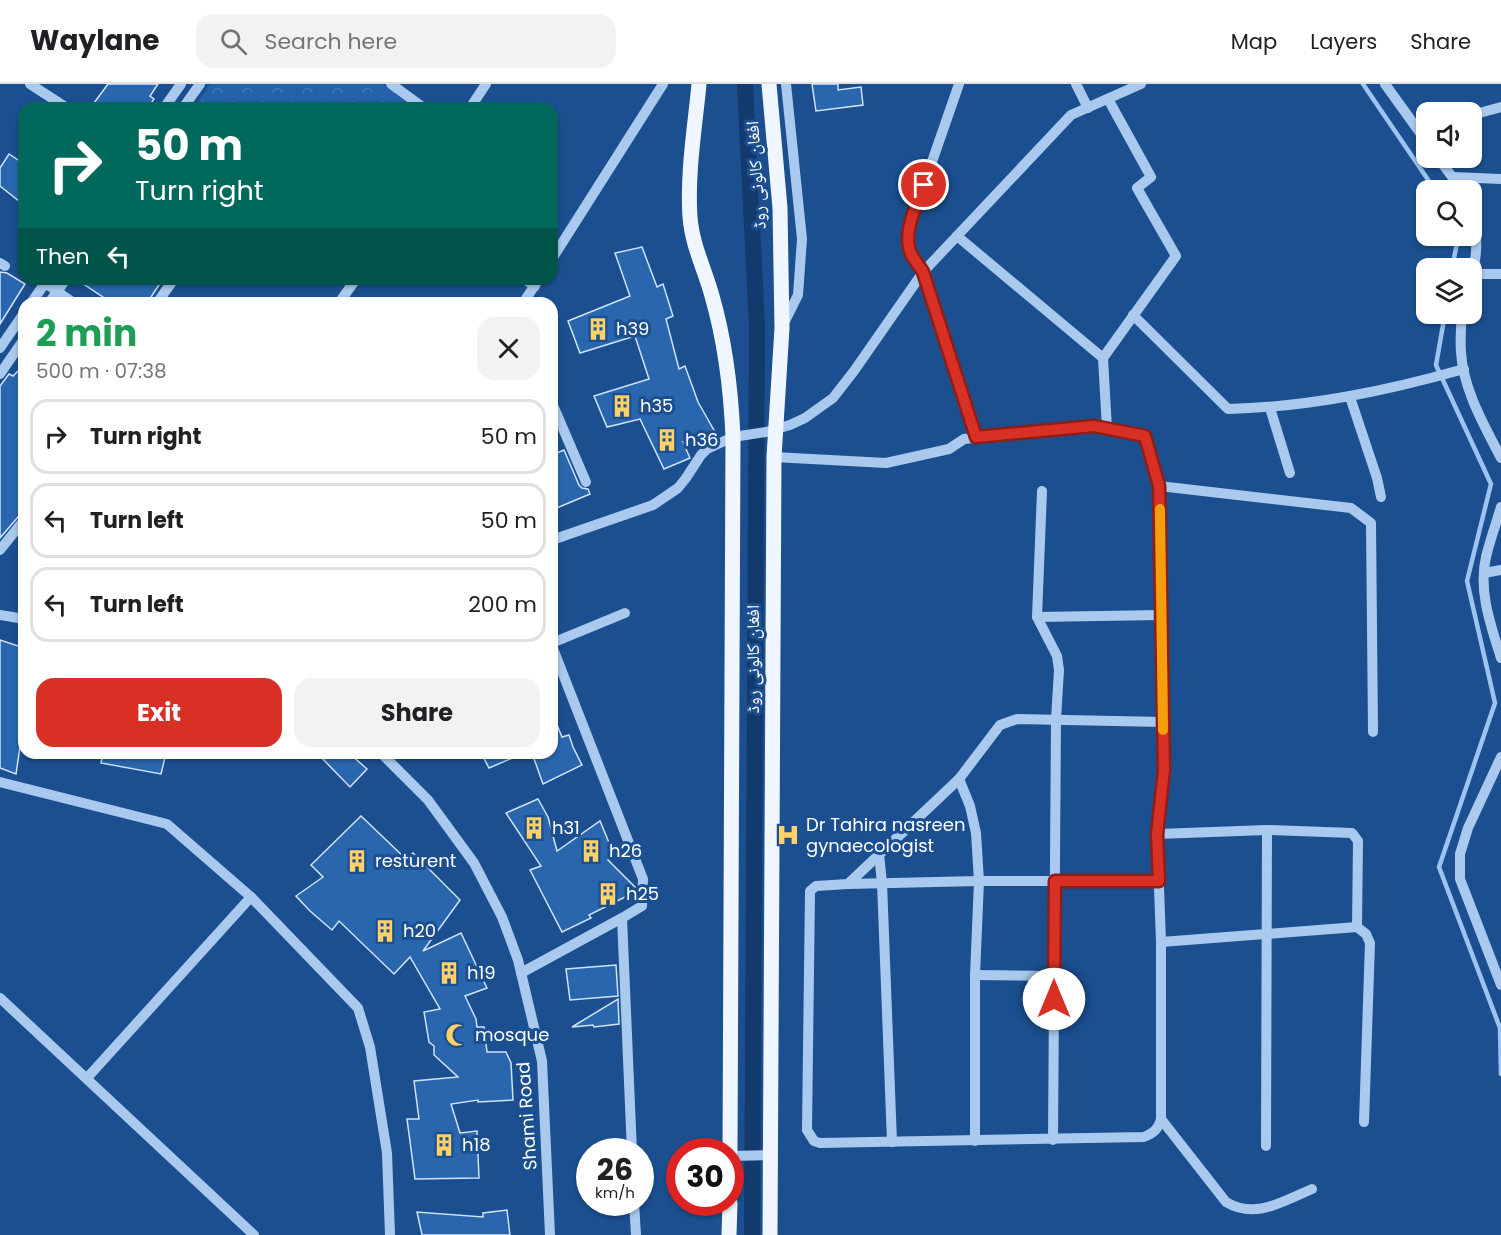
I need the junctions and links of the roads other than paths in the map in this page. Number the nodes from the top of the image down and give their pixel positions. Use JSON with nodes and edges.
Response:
{"nodes":[{"id":1,"x":30,"y":84,"type":"edge"},
{"id":2,"x":181,"y":84,"type":"edge"},
{"id":3,"x":200,"y":84,"type":"edge"},
{"id":4,"x":391,"y":84,"type":"edge"},
{"id":5,"x":486,"y":84,"type":"edge"},
{"id":6,"x":663,"y":84,"type":"edge"},
{"id":7,"x":699,"y":84,"type":"edge"},
{"id":8,"x":769,"y":84,"type":"edge"},
{"id":9,"x":786,"y":84,"type":"edge"},
{"id":10,"x":958,"y":84,"type":"edge"},
{"id":11,"x":1076,"y":84,"type":"edge"},
{"id":12,"x":1141,"y":84,"type":"edge"},
{"id":13,"x":1385,"y":84,"type":"edge"},
{"id":14,"x":1108,"y":99,"type":"junction"},
{"id":15,"x":58,"y":102,"type":"edge"},
{"id":16,"x":168,"y":102,"type":"edge"},
{"id":17,"x":187,"y":102,"type":"edge"},
{"id":18,"x":416,"y":102,"type":"edge"},
{"id":19,"x":474,"y":102,"type":"edge"},
{"id":20,"x":1501,"y":107,"type":"edge"},
{"id":21,"x":1088,"y":108,"type":"junction"},
{"id":22,"x":1482,"y":112,"type":"edge"},
{"id":23,"x":1416,"y":121,"type":"edge"},
{"id":24,"x":1446,"y":168,"type":"edge"},
{"id":25,"x":1453,"y":177,"type":"junction"},
{"id":26,"x":1455,"y":180,"type":"edge"},
{"id":27,"x":1501,"y":180,"type":"edge"},
{"id":28,"x":957,"y":236,"type":"junction"},
{"id":29,"x":558,"y":250,"type":"edge"},
{"id":30,"x":923,"y":272,"type":"junction"},
{"id":31,"x":1501,"y":274,"type":"edge"},
{"id":32,"x":1482,"y":275,"type":"edge"},
{"id":33,"x":50,"y":285,"type":"edge"},
{"id":34,"x":62,"y":285,"type":"edge"},
{"id":35,"x":57,"y":292,"type":"junction"},
{"id":36,"x":54,"y":297,"type":"edge"},
{"id":37,"x":65,"y":297,"type":"edge"},
{"id":38,"x":1133,"y":315,"type":"junction"},
{"id":39,"x":18,"y":322,"type":"edge"},
{"id":40,"x":1461,"y":324,"type":"edge"},
{"id":41,"x":782,"y":328,"type":"junction"},
{"id":42,"x":0,"y":348,"type":"edge"},
{"id":43,"x":18,"y":348,"type":"edge"},
{"id":44,"x":1103,"y":358,"type":"junction"},
{"id":45,"x":1464,"y":369,"type":"junction"},
{"id":46,"x":0,"y":374,"type":"edge"},
{"id":47,"x":1350,"y":397,"type":"junction"},
{"id":48,"x":1270,"y":408,"type":"junction"},
{"id":49,"x":558,"y":417,"type":"edge"},
{"id":50,"x":1107,"y":429,"type":"junction"},
{"id":51,"x":771,"y":431,"type":"junction"},
{"id":52,"x":739,"y":435,"type":"junction"},
{"id":53,"x":976,"y":437,"type":"junction"},
{"id":54,"x":774,"y":457,"type":"junction"},
{"id":55,"x":1501,"y":458,"type":"edge"},
{"id":56,"x":1290,"y":473,"type":"dead end"},
{"id":57,"x":586,"y":482,"type":"dead end"},
{"id":58,"x":1159,"y":486,"type":"junction"},
{"id":59,"x":1042,"y":491,"type":"dead end"},
{"id":60,"x":1382,"y":497,"type":"dead end"},
{"id":61,"x":1501,"y":507,"type":"edge"},
{"id":62,"x":1499,"y":520,"type":"edge"},
{"id":63,"x":18,"y":528,"type":"edge"},
{"id":64,"x":558,"y":538,"type":"edge"},
{"id":65,"x":0,"y":550,"type":"edge"},
{"id":66,"x":1501,"y":570,"type":"edge"},
{"id":67,"x":1484,"y":573,"type":"junction"},
{"id":68,"x":625,"y":613,"type":"dead end"},
{"id":69,"x":0,"y":615,"type":"edge"},
{"id":70,"x":1161,"y":615,"type":"junction"},
{"id":71,"x":1037,"y":617,"type":"junction"},
{"id":72,"x":18,"y":618,"type":"edge"},
{"id":73,"x":558,"y":641,"type":"edge"},
{"id":74,"x":1501,"y":658,"type":"edge"},
{"id":75,"x":558,"y":659,"type":"edge"},
{"id":76,"x":1056,"y":719,"type":"junction"},
{"id":77,"x":1163,"y":722,"type":"junction"},
{"id":78,"x":1373,"y":732,"type":"dead end"},
{"id":79,"x":1501,"y":757,"type":"edge"},
{"id":80,"x":387,"y":759,"type":"edge"},
{"id":81,"x":959,"y":779,"type":"junction"},
{"id":82,"x":0,"y":782,"type":"edge"},
{"id":83,"x":1267,"y":830,"type":"junction"},
{"id":84,"x":1157,"y":834,"type":"junction"},
{"id":85,"x":879,"y":854,"type":"junction"},
{"id":86,"x":979,"y":880,"type":"junction"},
{"id":87,"x":1055,"y":881,"type":"junction"},
{"id":88,"x":1159,"y":881,"type":"junction"},
{"id":89,"x":882,"y":883,"type":"junction"},
{"id":90,"x":848,"y":884,"type":"junction"},
{"id":91,"x":251,"y":897,"type":"junction"},
{"id":92,"x":622,"y":918,"type":"junction"},
{"id":93,"x":1357,"y":927,"type":"junction"},
{"id":94,"x":1266,"y":933,"type":"junction"},
{"id":95,"x":1161,"y":942,"type":"junction"},
{"id":96,"x":1498,"y":970,"type":"edge"},
{"id":97,"x":521,"y":973,"type":"junction"},
{"id":98,"x":975,"y":975,"type":"junction"},
{"id":99,"x":1055,"y":976,"type":"junction"},
{"id":100,"x":1501,"y":985,"type":"edge"},
{"id":101,"x":0,"y":998,"type":"edge"},
{"id":102,"x":87,"y":1078,"type":"junction"},
{"id":103,"x":1161,"y":1119,"type":"junction"},
{"id":104,"x":1364,"y":1122,"type":"dead end"},
{"id":105,"x":631,"y":1138,"type":"edge"},
{"id":106,"x":730,"y":1138,"type":"edge"},
{"id":107,"x":1053,"y":1140,"type":"junction"},
{"id":108,"x":975,"y":1141,"type":"junction"},
{"id":109,"x":892,"y":1142,"type":"junction"},
{"id":110,"x":1266,"y":1146,"type":"dead end"},
{"id":111,"x":744,"y":1154,"type":"edge"},
{"id":112,"x":771,"y":1155,"type":"junction"},
{"id":113,"x":1312,"y":1189,"type":"dead end"},
{"id":114,"x":635,"y":1216,"type":"edge"},
{"id":115,"x":730,"y":1216,"type":"edge"},
{"id":116,"x":254,"y":1235,"type":"edge"},
{"id":117,"x":390,"y":1235,"type":"edge"},
{"id":118,"x":550,"y":1235,"type":"edge"},
{"id":119,"x":636,"y":1235,"type":"edge"},
{"id":120,"x":729,"y":1235,"type":"edge"},
{"id":121,"x":770,"y":1235,"type":"edge"}],
"edges":[{"from":1,"to":15,"type":"street"},
{"from":2,"to":16,"type":"street"},
{"from":3,"to":17,"type":"street"},
{"from":4,"to":18,"type":"street"},
{"from":5,"to":19,"type":"street"},
{"from":6,"to":29,"type":"street"},
{"from":7,"to":52,"type":"main road"},
{"from":8,"to":41,"type":"main road","name":"افغان کالونی روڈ"},
{"from":9,"to":41,"type":"street"},
{"from":10,"to":30,"type":"street"},
{"from":11,"to":21,"type":"street"},
{"from":12,"to":14,"type":"street"},
{"from":13,"to":23,"type":"street"},
{"from":14,"to":21,"type":"street"},
{"from":14,"to":38,"type":"street"},
{"from":20,"to":22,"type":"street"},
{"from":21,"to":28,"type":"street"},
{"from":24,"to":25,"type":"street"},
{"from":25,"to":26,"type":"street"},
{"from":25,"to":27,"type":"street"},
{"from":28,"to":30,"type":"street"},
{"from":28,"to":44,"type":"street"},
{"from":30,"to":51,"type":"street"},
{"from":30,"to":53,"type":"street"},
{"from":31,"to":32,"type":"street"},
{"from":33,"to":35,"type":"street"},
{"from":34,"to":35,"type":"street"},
{"from":35,"to":36,"type":"street"},
{"from":35,"to":37,"type":"street"},
{"from":38,"to":44,"type":"street"},
{"from":38,"to":48,"type":"street"},
{"from":39,"to":42,"type":"street"},
{"from":40,"to":45,"type":"street"},
{"from":41,"to":51,"type":"main road","name":"افغان کالونی روڈ"},
{"from":43,"to":46,"type":"street"},
{"from":44,"to":50,"type":"street"},
{"from":45,"to":47,"type":"street"},
{"from":45,"to":55,"type":"street"},
{"from":47,"to":48,"type":"street"},
{"from":47,"to":60,"type":"street"},
{"from":48,"to":56,"type":"street"},
{"from":49,"to":57,"type":"street"},
{"from":50,"to":53,"type":"street"},
{"from":50,"to":58,"type":"street"},
{"from":51,"to":52,"type":"street"},
{"from":51,"to":54,"type":"main road","name":"افغان کالونی روڈ"},
{"from":52,"to":64,"type":"street"},
{"from":52,"to":106,"type":"main road"},
{"from":53,"to":54,"type":"street"},
{"from":54,"to":112,"type":"main road","name":"افغان کالونی روڈ"},
{"from":58,"to":70,"type":"street"},
{"from":58,"to":78,"type":"street"},
{"from":59,"to":71,"type":"street"},
{"from":61,"to":62,"type":"street"},
{"from":62,"to":67,"type":"street"},
{"from":63,"to":65,"type":"street"},
{"from":66,"to":67,"type":"street"},
{"from":67,"to":74,"type":"street"},
{"from":68,"to":73,"type":"street"},
{"from":69,"to":72,"type":"street"},
{"from":70,"to":71,"type":"street"},
{"from":70,"to":77,"type":"street"},
{"from":71,"to":76,"type":"street"},
{"from":75,"to":92,"type":"street"},
{"from":76,"to":77,"type":"street"},
{"from":76,"to":81,"type":"street"},
{"from":76,"to":87,"type":"street"},
{"from":77,"to":84,"type":"street"},
{"from":79,"to":96,"type":"street"},
{"from":80,"to":97,"type":"street","name":"Shami Road"},
{"from":81,"to":85,"type":"street"},
{"from":81,"to":86,"type":"street"},
{"from":82,"to":91,"type":"street"},
{"from":83,"to":84,"type":"street"},
{"from":83,"to":93,"type":"street"},
{"from":83,"to":94,"type":"street"},
{"from":84,"to":88,"type":"street"},
{"from":85,"to":89,"type":"street"},
{"from":85,"to":90,"type":"street"},
{"from":86,"to":87,"type":"street"},
{"from":86,"to":89,"type":"street"},
{"from":86,"to":98,"type":"street"},
{"from":87,"to":88,"type":"street"},
{"from":87,"to":99,"type":"street"},
{"from":88,"to":95,"type":"street"},
{"from":89,"to":90,"type":"street"},
{"from":89,"to":109,"type":"street"},
{"from":90,"to":109,"type":"street"},
{"from":91,"to":102,"type":"street"},
{"from":91,"to":117,"type":"street"},
{"from":92,"to":97,"type":"street"},
{"from":92,"to":105,"type":"street"},
{"from":93,"to":94,"type":"street"},
{"from":93,"to":104,"type":"street"},
{"from":94,"to":95,"type":"street"},
{"from":94,"to":110,"type":"street"},
{"from":95,"to":103,"type":"street"},
{"from":96,"to":100,"type":"street"},
{"from":97,"to":118,"type":"street","name":"Shami Road"},
{"from":98,"to":99,"type":"street"},
{"from":98,"to":108,"type":"street"},
{"from":99,"to":107,"type":"street"},
{"from":101,"to":102,"type":"street"},
{"from":102,"to":116,"type":"street"},
{"from":103,"to":107,"type":"street"},
{"from":103,"to":113,"type":"street"},
{"from":107,"to":108,"type":"street"},
{"from":108,"to":109,"type":"street"},
{"from":111,"to":112,"type":"street"},
{"from":112,"to":121,"type":"main road","name":"افغان کالونی روڈ"},
{"from":114,"to":119,"type":"street"},
{"from":115,"to":120,"type":"main road"}]}
